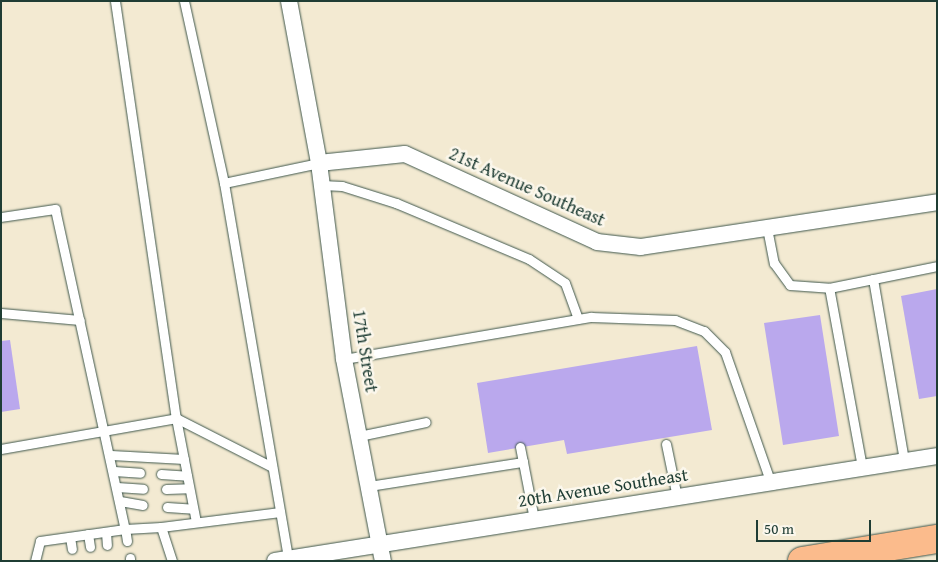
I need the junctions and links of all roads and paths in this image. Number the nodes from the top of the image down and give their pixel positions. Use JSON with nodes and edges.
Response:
{"nodes":[{"id":1,"x":115,"y":1,"type":"edge"},
{"id":2,"x":184,"y":1,"type":"edge"},
{"id":3,"x":289,"y":1,"type":"edge"},
{"id":4,"x":319,"y":162,"type":"junction"},
{"id":5,"x":224,"y":183,"type":"junction"},
{"id":6,"x":322,"y":185,"type":"junction"},
{"id":7,"x":937,"y":202,"type":"edge"},
{"id":8,"x":2,"y":215,"type":"edge"},
{"id":9,"x":767,"y":228,"type":"junction"},
{"id":10,"x":937,"y":266,"type":"edge"},
{"id":11,"x":873,"y":279,"type":"junction"},
{"id":12,"x":829,"y":288,"type":"junction"},
{"id":13,"x":1,"y":313,"type":"edge"},
{"id":14,"x":578,"y":319,"type":"junction"},
{"id":15,"x":80,"y":320,"type":"junction"},
{"id":16,"x":344,"y":359,"type":"junction"},
{"id":17,"x":176,"y":418,"type":"junction"},
{"id":18,"x":426,"y":422,"type":"dead end"},
{"id":19,"x":106,"y":430,"type":"junction"},
{"id":20,"x":359,"y":436,"type":"junction"},
{"id":21,"x":666,"y":444,"type":"dead end"},
{"id":22,"x":520,"y":447,"type":"dead end"},
{"id":23,"x":1,"y":449,"type":"edge"},
{"id":24,"x":111,"y":455,"type":"junction"},
{"id":25,"x":937,"y":456,"type":"edge"},
{"id":26,"x":184,"y":459,"type":"junction"},
{"id":27,"x":904,"y":461,"type":"junction"},
{"id":28,"x":523,"y":462,"type":"junction"},
{"id":29,"x":272,"y":467,"type":"junction"},
{"id":30,"x":862,"y":467,"type":"junction"},
{"id":31,"x":114,"y":471,"type":"junction"},
{"id":32,"x":140,"y":473,"type":"dead end"},
{"id":33,"x":162,"y":474,"type":"dead end"},
{"id":34,"x":187,"y":476,"type":"junction"},
{"id":35,"x":771,"y":483,"type":"junction"},
{"id":36,"x":369,"y":486,"type":"junction"},
{"id":37,"x":117,"y":487,"type":"junction"},
{"id":38,"x":189,"y":488,"type":"junction"},
{"id":39,"x":143,"y":489,"type":"dead end"},
{"id":40,"x":166,"y":489,"type":"dead end"},
{"id":41,"x":677,"y":497,"type":"junction"},
{"id":42,"x":120,"y":501,"type":"junction"},
{"id":43,"x":143,"y":505,"type":"dead end"},
{"id":44,"x":167,"y":508,"type":"dead end"},
{"id":45,"x":194,"y":509,"type":"junction"},
{"id":46,"x":280,"y":512,"type":"junction"},
{"id":47,"x":534,"y":519,"type":"junction"},
{"id":48,"x":196,"y":522,"type":"junction"},
{"id":49,"x":161,"y":527,"type":"junction"},
{"id":50,"x":126,"y":529,"type":"junction"},
{"id":51,"x":106,"y":532,"type":"junction"},
{"id":52,"x":88,"y":534,"type":"junction"},
{"id":53,"x":70,"y":537,"type":"junction"},
{"id":54,"x":937,"y":540,"type":"edge"},
{"id":55,"x":127,"y":541,"type":"dead end"},
{"id":56,"x":380,"y":544,"type":"junction"},
{"id":57,"x":108,"y":545,"type":"dead end"},
{"id":58,"x":90,"y":547,"type":"dead end"},
{"id":59,"x":72,"y":549,"type":"dead end"},
{"id":60,"x":282,"y":560,"type":"edge"},
{"id":61,"x":35,"y":561,"type":"edge"},
{"id":62,"x":172,"y":561,"type":"edge"},
{"id":63,"x":383,"y":561,"type":"edge"},
{"id":64,"x":802,"y":561,"type":"edge"}],
"edges":[{"from":1,"to":17,"type":"lane"},
{"from":2,"to":5,"type":"lane"},
{"from":3,"to":4,"type":"street","name":"17th Street"},
{"from":4,"to":5,"type":"lane","name":"21st Avenue Southeast"},
{"from":4,"to":6,"type":"street","name":"17th Street"},
{"from":4,"to":9,"type":"street","name":"21st Avenue Southeast"},
{"from":5,"to":29,"type":"lane"},
{"from":6,"to":14,"type":"lane"},
{"from":6,"to":16,"type":"street","name":"17th Street"},
{"from":7,"to":9,"type":"street","name":"21st Avenue Southeast"},
{"from":8,"to":15,"type":"lane"},
{"from":9,"to":12,"type":"lane"},
{"from":10,"to":11,"type":"lane"},
{"from":11,"to":12,"type":"lane"},
{"from":11,"to":27,"type":"lane"},
{"from":12,"to":30,"type":"lane"},
{"from":13,"to":15,"type":"lane"},
{"from":14,"to":16,"type":"lane"},
{"from":14,"to":35,"type":"lane"},
{"from":15,"to":19,"type":"lane"},
{"from":16,"to":20,"type":"street","name":"17th Street"},
{"from":17,"to":19,"type":"lane"},
{"from":17,"to":26,"type":"lane"},
{"from":17,"to":29,"type":"lane"},
{"from":18,"to":20,"type":"lane"},
{"from":19,"to":23,"type":"lane"},
{"from":19,"to":24,"type":"lane"},
{"from":20,"to":36,"type":"street","name":"17th Street"},
{"from":21,"to":41,"type":"lane"},
{"from":22,"to":28,"type":"lane"},
{"from":24,"to":26,"type":"lane"},
{"from":24,"to":31,"type":"lane"},
{"from":25,"to":27,"type":"street","name":"20th Avenue Southeast"},
{"from":26,"to":34,"type":"lane"},
{"from":27,"to":30,"type":"street","name":"20th Avenue Southeast"},
{"from":28,"to":36,"type":"lane"},
{"from":28,"to":47,"type":"lane"},
{"from":29,"to":46,"type":"lane"},
{"from":30,"to":35,"type":"street","name":"20th Avenue Southeast"},
{"from":31,"to":32,"type":"lane"},
{"from":31,"to":37,"type":"lane"},
{"from":33,"to":34,"type":"lane"},
{"from":34,"to":38,"type":"lane"},
{"from":35,"to":41,"type":"street","name":"20th Avenue Southeast"},
{"from":36,"to":56,"type":"street","name":"17th Street"},
{"from":37,"to":39,"type":"lane"},
{"from":37,"to":42,"type":"lane"},
{"from":38,"to":40,"type":"lane"},
{"from":38,"to":45,"type":"lane"},
{"from":41,"to":47,"type":"street","name":"20th Avenue Southeast"},
{"from":42,"to":43,"type":"lane"},
{"from":42,"to":50,"type":"lane"},
{"from":44,"to":45,"type":"lane"},
{"from":45,"to":48,"type":"lane"},
{"from":46,"to":48,"type":"lane"},
{"from":46,"to":60,"type":"lane"},
{"from":47,"to":56,"type":"street","name":"20th Avenue Southeast"},
{"from":48,"to":49,"type":"lane"},
{"from":49,"to":50,"type":"lane"},
{"from":49,"to":62,"type":"lane"},
{"from":50,"to":51,"type":"lane"},
{"from":50,"to":55,"type":"lane"},
{"from":51,"to":52,"type":"lane"},
{"from":51,"to":57,"type":"lane"},
{"from":52,"to":53,"type":"lane"},
{"from":52,"to":58,"type":"lane"},
{"from":53,"to":59,"type":"lane"},
{"from":53,"to":61,"type":"lane"},
{"from":54,"to":64,"type":"highway"},
{"from":56,"to":60,"type":"street","name":"20th Avenue Southeast"},
{"from":56,"to":63,"type":"street","name":"17th Street"}]}
